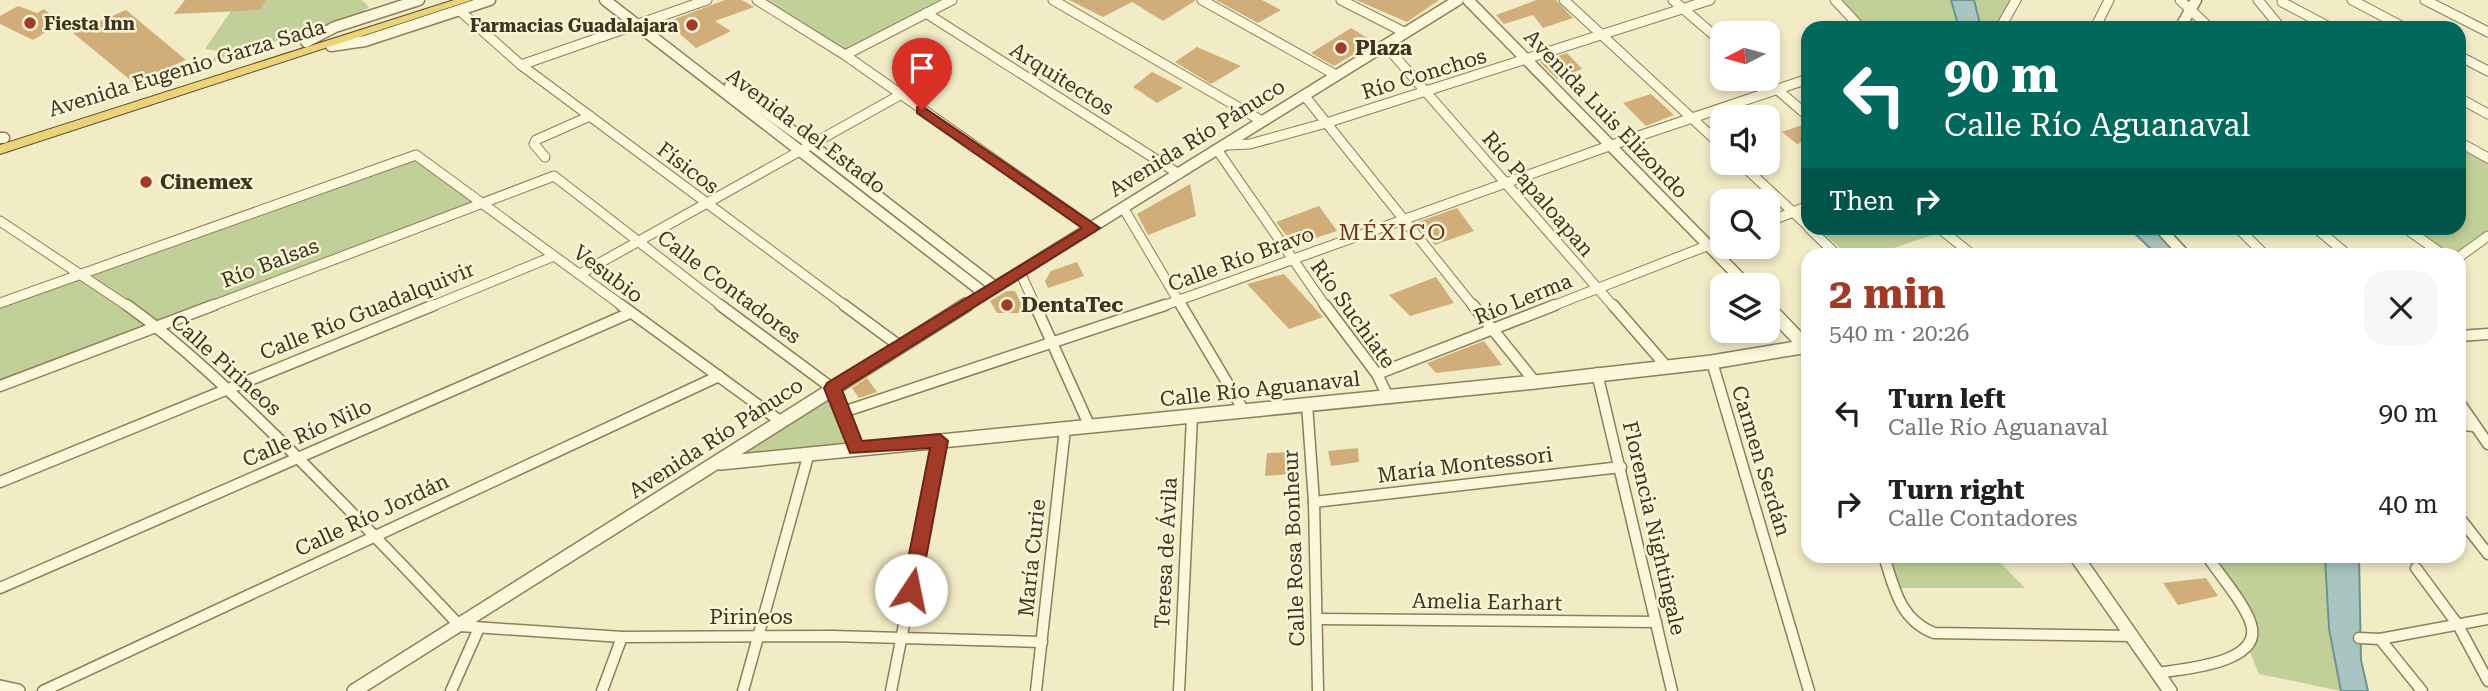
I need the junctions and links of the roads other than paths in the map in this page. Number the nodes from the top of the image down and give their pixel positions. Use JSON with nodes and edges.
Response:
{"nodes":[{"id":1,"x":419,"y":0,"type":"edge"},
{"id":2,"x":442,"y":0,"type":"edge"},
{"id":3,"x":490,"y":0,"type":"edge"},
{"id":4,"x":604,"y":0,"type":"edge"},
{"id":5,"x":617,"y":0,"type":"edge"},
{"id":6,"x":707,"y":0,"type":"edge"},
{"id":7,"x":757,"y":0,"type":"edge"},
{"id":8,"x":952,"y":0,"type":"edge"},
{"id":9,"x":1053,"y":0,"type":"edge"},
{"id":10,"x":1202,"y":0,"type":"edge"},
{"id":11,"x":1341,"y":0,"type":"edge"},
{"id":12,"x":1458,"y":0,"type":"edge"},
{"id":13,"x":1468,"y":0,"type":"edge"},
{"id":14,"x":1564,"y":0,"type":"edge"},
{"id":15,"x":1673,"y":0,"type":"edge"},
{"id":16,"x":1710,"y":0,"type":"edge"},
{"id":17,"x":1835,"y":0,"type":"edge"},
{"id":18,"x":2016,"y":0,"type":"edge"},
{"id":19,"x":2109,"y":0,"type":"edge"},
{"id":20,"x":2180,"y":0,"type":"edge"},
{"id":21,"x":2258,"y":0,"type":"edge"},
{"id":22,"x":2352,"y":0,"type":"edge"},
{"id":23,"x":2425,"y":0,"type":"edge"},
{"id":24,"x":2283,"y":1,"type":"edge"},
{"id":25,"x":2194,"y":4,"type":"edge"},
{"id":26,"x":462,"y":5,"type":"edge"},
{"id":27,"x":1683,"y":8,"type":"junction"},
{"id":28,"x":926,"y":13,"type":"junction"},
{"id":29,"x":2269,"y":13,"type":"junction"},
{"id":30,"x":1854,"y":21,"type":"edge"},
{"id":31,"x":2004,"y":21,"type":"edge"},
{"id":32,"x":2098,"y":21,"type":"edge"},
{"id":33,"x":2184,"y":21,"type":"edge"},
{"id":34,"x":2205,"y":21,"type":"edge"},
{"id":35,"x":2275,"y":21,"type":"edge"},
{"id":36,"x":2319,"y":21,"type":"edge"},
{"id":37,"x":2392,"y":21,"type":"edge"},
{"id":38,"x":642,"y":24,"type":"junction"},
{"id":39,"x":1404,"y":32,"type":"junction"},
{"id":40,"x":1710,"y":32,"type":"edge"},
{"id":41,"x":2488,"y":32,"type":"edge"},
{"id":42,"x":1603,"y":34,"type":"junction"},
{"id":43,"x":306,"y":42,"type":"junction"},
{"id":44,"x":1385,"y":45,"type":"junction"},
{"id":45,"x":845,"y":55,"type":"junction"},
{"id":46,"x":1526,"y":60,"type":"junction"},
{"id":47,"x":2466,"y":60,"type":"edge"},
{"id":48,"x":522,"y":65,"type":"junction"},
{"id":49,"x":2488,"y":71,"type":"edge"},
{"id":50,"x":1336,"y":75,"type":"junction"},
{"id":51,"x":1801,"y":81,"type":"edge"},
{"id":52,"x":1780,"y":88,"type":"edge"},
{"id":53,"x":1771,"y":91,"type":"edge"},
{"id":54,"x":1779,"y":91,"type":"edge"},
{"id":55,"x":1426,"y":92,"type":"junction"},
{"id":56,"x":900,"y":95,"type":"junction"},
{"id":57,"x":1304,"y":95,"type":"junction"},
{"id":58,"x":2466,"y":102,"type":"edge"},
{"id":59,"x":1801,"y":110,"type":"edge"},
{"id":60,"x":2488,"y":114,"type":"edge"},
{"id":61,"x":590,"y":116,"type":"junction"},
{"id":62,"x":1691,"y":118,"type":"junction"},
{"id":63,"x":1262,"y":121,"type":"junction"},
{"id":64,"x":1326,"y":123,"type":"junction"},
{"id":65,"x":1710,"y":135,"type":"edge"},
{"id":66,"x":1,"y":144,"type":"edge"},
{"id":67,"x":812,"y":145,"type":"junction"},
{"id":68,"x":1609,"y":146,"type":"junction"},
{"id":69,"x":2466,"y":146,"type":"edge"},
{"id":70,"x":1222,"y":148,"type":"junction"},
{"id":71,"x":801,"y":151,"type":"junction"},
{"id":72,"x":545,"y":157,"type":"dead end"},
{"id":73,"x":2488,"y":158,"type":"edge"},
{"id":74,"x":1179,"y":174,"type":"junction"},
{"id":75,"x":1753,"y":175,"type":"edge"},
{"id":76,"x":554,"y":176,"type":"joint"},
{"id":77,"x":1504,"y":184,"type":"junction"},
{"id":78,"x":480,"y":203,"type":"junction"},
{"id":79,"x":706,"y":203,"type":"junction"},
{"id":80,"x":1124,"y":209,"type":"junction"},
{"id":81,"x":1801,"y":209,"type":"edge"},
{"id":82,"x":1793,"y":212,"type":"junction"},
{"id":83,"x":1780,"y":217,"type":"edge"},
{"id":84,"x":1402,"y":220,"type":"junction"},
{"id":85,"x":1801,"y":220,"type":"edge"},
{"id":86,"x":2,"y":224,"type":"edge"},
{"id":87,"x":1092,"y":228,"type":"junction"},
{"id":88,"x":1817,"y":235,"type":"edge"},
{"id":89,"x":1948,"y":235,"type":"edge"},
{"id":90,"x":2245,"y":235,"type":"edge"},
{"id":91,"x":2324,"y":235,"type":"edge"},
{"id":92,"x":2415,"y":235,"type":"edge"},
{"id":93,"x":2488,"y":236,"type":"edge"},
{"id":94,"x":636,"y":242,"type":"junction"},
{"id":95,"x":1710,"y":245,"type":"edge"},
{"id":96,"x":1707,"y":246,"type":"junction"},
{"id":97,"x":1830,"y":248,"type":"edge"},
{"id":98,"x":1964,"y":248,"type":"edge"},
{"id":99,"x":2258,"y":248,"type":"edge"},
{"id":100,"x":2340,"y":248,"type":"edge"},
{"id":101,"x":2434,"y":248,"type":"edge"},
{"id":102,"x":2466,"y":252,"type":"edge"},
{"id":103,"x":554,"y":256,"type":"junction"},
{"id":104,"x":1290,"y":259,"type":"junction"},
{"id":105,"x":1020,"y":271,"type":"junction"},
{"id":106,"x":82,"y":273,"type":"junction"},
{"id":107,"x":1734,"y":273,"type":"edge"},
{"id":108,"x":580,"y":274,"type":"junction"},
{"id":109,"x":1597,"y":288,"type":"junction"},
{"id":110,"x":989,"y":290,"type":"junction"},
{"id":111,"x":1177,"y":301,"type":"junction"},
{"id":112,"x":0,"y":303,"type":"edge"},
{"id":113,"x":630,"y":313,"type":"junction"},
{"id":114,"x":1780,"y":319,"type":"edge"},
{"id":115,"x":156,"y":326,"type":"junction"},
{"id":116,"x":1492,"y":331,"type":"junction"},
{"id":117,"x":2488,"y":334,"type":"edge"},
{"id":118,"x":2466,"y":335,"type":"edge"},
{"id":119,"x":1801,"y":341,"type":"edge"},
{"id":120,"x":1053,"y":343,"type":"junction"},
{"id":121,"x":901,"y":347,"type":"junction"},
{"id":122,"x":1801,"y":348,"type":"edge"},
{"id":123,"x":1712,"y":362,"type":"junction"},
{"id":124,"x":1666,"y":366,"type":"junction"},
{"id":125,"x":1597,"y":373,"type":"junction"},
{"id":126,"x":1377,"y":374,"type":"junction"},
{"id":127,"x":719,"y":376,"type":"junction"},
{"id":128,"x":1535,"y":382,"type":"junction"},
{"id":129,"x":0,"y":386,"type":"edge"},
{"id":130,"x":227,"y":388,"type":"junction"},
{"id":131,"x":832,"y":388,"type":"junction"},
{"id":132,"x":1387,"y":395,"type":"junction"},
{"id":133,"x":1307,"y":404,"type":"junction"},
{"id":134,"x":1244,"y":411,"type":"junction"},
{"id":135,"x":843,"y":412,"type":"junction"},
{"id":136,"x":2466,"y":414,"type":"edge"},
{"id":137,"x":1192,"y":417,"type":"junction"},
{"id":138,"x":780,"y":421,"type":"junction"},
{"id":139,"x":2466,"y":425,"type":"edge"},
{"id":140,"x":2473,"y":426,"type":"junction"},
{"id":141,"x":1090,"y":427,"type":"junction"},
{"id":142,"x":1065,"y":429,"type":"junction"},
{"id":143,"x":940,"y":441,"type":"junction"},
{"id":144,"x":2488,"y":444,"type":"edge"},
{"id":145,"x":856,"y":448,"type":"junction"},
{"id":146,"x":809,"y":453,"type":"junction"},
{"id":147,"x":298,"y":458,"type":"junction"},
{"id":148,"x":716,"y":464,"type":"junction"},
{"id":149,"x":1621,"y":467,"type":"junction"},
{"id":150,"x":0,"y":482,"type":"edge"},
{"id":151,"x":1314,"y":502,"type":"junction"},
{"id":152,"x":2466,"y":526,"type":"edge"},
{"id":153,"x":375,"y":534,"type":"junction"},
{"id":154,"x":2488,"y":555,"type":"edge"},
{"id":155,"x":1887,"y":563,"type":"edge"},
{"id":156,"x":2081,"y":563,"type":"edge"},
{"id":157,"x":2212,"y":563,"type":"edge"},
{"id":158,"x":2416,"y":568,"type":"dead end"},
{"id":159,"x":0,"y":588,"type":"edge"},
{"id":160,"x":1317,"y":618,"type":"junction"},
{"id":161,"x":2488,"y":619,"type":"edge"},
{"id":162,"x":1656,"y":622,"type":"junction"},
{"id":163,"x":2458,"y":625,"type":"junction"},
{"id":164,"x":460,"y":626,"type":"junction"},
{"id":165,"x":479,"y":628,"type":"junction"},
{"id":166,"x":759,"y":635,"type":"junction"},
{"id":167,"x":622,"y":636,"type":"junction"},
{"id":168,"x":2131,"y":636,"type":"junction"},
{"id":169,"x":2359,"y":638,"type":"dead end"},
{"id":170,"x":902,"y":639,"type":"junction"},
{"id":171,"x":2380,"y":639,"type":"junction"},
{"id":172,"x":1042,"y":642,"type":"junction"},
{"id":173,"x":2157,"y":673,"type":"junction"},
{"id":174,"x":2488,"y":681,"type":"edge"},
{"id":175,"x":0,"y":687,"type":"edge"},
{"id":176,"x":18,"y":691,"type":"edge"},
{"id":177,"x":43,"y":691,"type":"edge"},
{"id":178,"x":354,"y":691,"type":"edge"},
{"id":179,"x":451,"y":691,"type":"edge"},
{"id":180,"x":603,"y":691,"type":"edge"},
{"id":181,"x":743,"y":691,"type":"edge"},
{"id":182,"x":891,"y":691,"type":"edge"},
{"id":183,"x":1036,"y":691,"type":"edge"},
{"id":184,"x":1179,"y":691,"type":"edge"},
{"id":185,"x":1318,"y":691,"type":"edge"},
{"id":186,"x":1672,"y":691,"type":"edge"},
{"id":187,"x":1810,"y":691,"type":"edge"},
{"id":188,"x":2170,"y":691,"type":"edge"},
{"id":189,"x":2422,"y":691,"type":"edge"}],
"edges":[{"from":1,"to":43,"type":"street"},
{"from":2,"to":43,"type":"highway","name":"Avenida Eugenio Garza Sada"},
{"from":3,"to":26,"type":"street"},
{"from":4,"to":38,"type":"street","name":"Avenida del Estado"},
{"from":5,"to":38,"type":"street","name":"Avenida del Estado"},
{"from":6,"to":38,"type":"street"},
{"from":7,"to":45,"type":"street"},
{"from":8,"to":28,"type":"street"},
{"from":9,"to":63,"type":"street"},
{"from":10,"to":50,"type":"street"},
{"from":11,"to":39,"type":"street"},
{"from":12,"to":39,"type":"street","name":"Avenida Río Pánuco"},
{"from":13,"to":46,"type":"street","name":"Avenida Luis Elizondo"},
{"from":14,"to":42,"type":"street"},
{"from":15,"to":27,"type":"street"},
{"from":16,"to":27,"type":"street","name":"Río Conchos"},
{"from":17,"to":30,"type":"street"},
{"from":18,"to":31,"type":"street"},
{"from":19,"to":32,"type":"street"},
{"from":20,"to":25,"type":"street"},
{"from":21,"to":29,"type":"street"},
{"from":22,"to":37,"type":"street"},
{"from":23,"to":41,"type":"street"},
{"from":24,"to":29,"type":"street"},
{"from":24,"to":36,"type":"street"},
{"from":25,"to":33,"type":"street"},
{"from":25,"to":34,"type":"street"},
{"from":26,"to":48,"type":"street","name":"Físicos"},
{"from":26,"to":66,"type":"highway","name":"Avenida Eugenio Garza Sada"},
{"from":27,"to":40,"type":"street"},
{"from":27,"to":42,"type":"street","name":"Río Conchos"},
{"from":28,"to":45,"type":"street"},
{"from":28,"to":74,"type":"street","name":"Arquitectos"},
{"from":29,"to":35,"type":"street"},
{"from":38,"to":48,"type":"street"},
{"from":38,"to":67,"type":"street","name":"Avenida del Estado"},
{"from":38,"to":71,"type":"street","name":"Avenida del Estado"},
{"from":39,"to":44,"type":"street","name":"Avenida Río Pánuco"},
{"from":42,"to":46,"type":"street","name":"Río Conchos"},
{"from":42,"to":62,"type":"street"},
{"from":43,"to":66,"type":"highway","name":"Avenida Eugenio Garza Sada"},
{"from":44,"to":50,"type":"street","name":"Avenida Río Pánuco"},
{"from":44,"to":55,"type":"street","name":"Río Papaloapan"},
{"from":45,"to":56,"type":"street"},
{"from":46,"to":55,"type":"street","name":"Río Conchos"},
{"from":46,"to":68,"type":"street","name":"Avenida Luis Elizondo"},
{"from":47,"to":49,"type":"street"},
{"from":48,"to":61,"type":"street","name":"Físicos"},
{"from":50,"to":57,"type":"street","name":"Avenida Río Pánuco"},
{"from":51,"to":52,"type":"street","name":"Calle Río Bravo"},
{"from":53,"to":62,"type":"street","name":"Calle Río Bravo"},
{"from":54,"to":59,"type":"street"},
{"from":55,"to":64,"type":"street","name":"Río Conchos"},
{"from":55,"to":77,"type":"street","name":"Río Papaloapan"},
{"from":56,"to":67,"type":"street"},
{"from":56,"to":87,"type":"street"},
{"from":57,"to":63,"type":"street","name":"Avenida Río Pánuco"},
{"from":57,"to":64,"type":"street"},
{"from":58,"to":60,"type":"street"},
{"from":61,"to":72,"type":"street"},
{"from":61,"to":79,"type":"street","name":"Físicos"},
{"from":62,"to":65,"type":"street"},
{"from":62,"to":68,"type":"street","name":"Calle Río Bravo"},
{"from":63,"to":70,"type":"street","name":"Avenida Río Pánuco"},
{"from":64,"to":70,"type":"street","name":"Río Conchos"},
{"from":64,"to":84,"type":"street"},
{"from":67,"to":71,"type":"street"},
{"from":67,"to":110,"type":"street","name":"Avenida del Estado"},
{"from":68,"to":77,"type":"street","name":"Calle Río Bravo"},
{"from":68,"to":96,"type":"street","name":"Avenida Luis Elizondo"},
{"from":69,"to":73,"type":"street"},
{"from":70,"to":74,"type":"street","name":"Avenida Río Pánuco"},
{"from":70,"to":104,"type":"street","name":"Río Suchiate"},
{"from":71,"to":79,"type":"street"},
{"from":71,"to":110,"type":"street","name":"Avenida del Estado"},
{"from":74,"to":80,"type":"street","name":"Avenida Río Pánuco"},
{"from":75,"to":82,"type":"street"},
{"from":76,"to":78,"type":"street","name":"Río Balsas"},
{"from":76,"to":94,"type":"street","name":"Calle Contadores"},
{"from":77,"to":84,"type":"street","name":"Calle Río Bravo"},
{"from":77,"to":109,"type":"street","name":"Río Papaloapan"},
{"from":78,"to":103,"type":"street","name":"Vesubio"},
{"from":78,"to":106,"type":"street","name":"Vesubio"},
{"from":78,"to":115,"type":"street","name":"Río Balsas"},
{"from":79,"to":94,"type":"street"},
{"from":79,"to":121,"type":"street","name":"Físicos"},
{"from":80,"to":87,"type":"street","name":"Avenida Río Pánuco"},
{"from":80,"to":111,"type":"street"},
{"from":81,"to":82,"type":"street"},
{"from":82,"to":83,"type":"street"},
{"from":82,"to":85,"type":"street"},
{"from":84,"to":104,"type":"street","name":"Calle Río Bravo"},
{"from":84,"to":116,"type":"street"},
{"from":86,"to":106,"type":"street","name":"Calle Pirineos"},
{"from":87,"to":105,"type":"street","name":"Avenida Río Pánuco"},
{"from":88,"to":97,"type":"street"},
{"from":89,"to":98,"type":"street"},
{"from":90,"to":99,"type":"street"},
{"from":91,"to":100,"type":"street"},
{"from":92,"to":101,"type":"street"},
{"from":93,"to":102,"type":"street"},
{"from":94,"to":108,"type":"street"},
{"from":94,"to":131,"type":"street","name":"Calle Contadores"},
{"from":95,"to":96,"type":"street","name":"Río Lerma"},
{"from":96,"to":107,"type":"street","name":"Avenida Luis Elizondo"},
{"from":96,"to":109,"type":"street","name":"Río Lerma"},
{"from":103,"to":108,"type":"street","name":"Vesubio"},
{"from":103,"to":130,"type":"street","name":"Calle Río Guadalquivir"},
{"from":104,"to":111,"type":"street","name":"Calle Río Bravo"},
{"from":104,"to":126,"type":"street","name":"Río Suchiate"},
{"from":105,"to":110,"type":"street","name":"Avenida Río Pánuco"},
{"from":105,"to":120,"type":"street"},
{"from":106,"to":112,"type":"street"},
{"from":106,"to":115,"type":"street","name":"Calle Pirineos"},
{"from":108,"to":113,"type":"street","name":"Vesubio"},
{"from":109,"to":116,"type":"street","name":"Río Lerma"},
{"from":109,"to":124,"type":"street","name":"Río Papaloapan"},
{"from":110,"to":121,"type":"street","name":"Avenida Río Pánuco"},
{"from":111,"to":120,"type":"street","name":"Calle Río Bravo"},
{"from":111,"to":134,"type":"street"},
{"from":113,"to":127,"type":"street","name":"Vesubio"},
{"from":113,"to":147,"type":"street","name":"Calle Río Nilo"},
{"from":114,"to":119,"type":"street"},
{"from":115,"to":129,"type":"street","name":"Río Balsas"},
{"from":115,"to":130,"type":"street","name":"Calle Pirineos"},
{"from":116,"to":126,"type":"street","name":"Río Lerma"},
{"from":116,"to":128,"type":"street"},
{"from":117,"to":118,"type":"street"},
{"from":120,"to":135,"type":"street","name":"Calle Río Bravo"},
{"from":120,"to":141,"type":"street"},
{"from":121,"to":131,"type":"street","name":"Avenida Río Pánuco"},
{"from":122,"to":123,"type":"street","name":"Calle Río Aguanaval"},
{"from":123,"to":124,"type":"street","name":"Calle Río Aguanaval"},
{"from":123,"to":187,"type":"street","name":"Carmen Serdán"},
{"from":124,"to":125,"type":"street","name":"Calle Río Aguanaval"},
{"from":125,"to":128,"type":"street","name":"Calle Río Aguanaval"},
{"from":125,"to":149,"type":"street","name":"Florencia Nightingale"},
{"from":126,"to":132,"type":"street","name":"Río Suchiate"},
{"from":127,"to":138,"type":"street","name":"Vesubio"},
{"from":127,"to":153,"type":"street","name":"Calle Río Jordán"},
{"from":128,"to":132,"type":"street","name":"Calle Río Aguanaval"},
{"from":130,"to":147,"type":"street","name":"Calle Pirineos"},
{"from":130,"to":150,"type":"street","name":"Calle Río Guadalquivir"},
{"from":131,"to":135,"type":"street","name":"Calle Contadores"},
{"from":131,"to":138,"type":"street","name":"Avenida Río Pánuco"},
{"from":132,"to":133,"type":"street","name":"Calle Río Aguanaval"},
{"from":133,"to":134,"type":"street","name":"Calle Río Aguanaval"},
{"from":133,"to":151,"type":"street","name":"Calle Rosa Bonheur"},
{"from":134,"to":137,"type":"street","name":"Calle Río Aguanaval"},
{"from":135,"to":145,"type":"street","name":"Calle Contadores"},
{"from":136,"to":140,"type":"street"},
{"from":137,"to":141,"type":"street","name":"Calle Río Aguanaval"},
{"from":137,"to":184,"type":"street","name":"Teresa de Ávila"},
{"from":138,"to":148,"type":"street","name":"Avenida Río Pánuco"},
{"from":139,"to":140,"type":"street"},
{"from":140,"to":144,"type":"street"},
{"from":141,"to":142,"type":"street","name":"Calle Río Aguanaval"},
{"from":142,"to":143,"type":"street","name":"Calle Río Aguanaval"},
{"from":142,"to":172,"type":"street","name":"María Curie"},
{"from":143,"to":145,"type":"street","name":"Calle Río Aguanaval"},
{"from":143,"to":170,"type":"street"},
{"from":145,"to":146,"type":"street","name":"Calle Río Aguanaval"},
{"from":146,"to":148,"type":"street","name":"Calle Río Aguanaval"},
{"from":146,"to":166,"type":"street"},
{"from":147,"to":153,"type":"street","name":"Calle Pirineos"},
{"from":147,"to":159,"type":"street","name":"Calle Río Nilo"},
{"from":148,"to":164,"type":"street","name":"Avenida Río Pánuco"},
{"from":149,"to":151,"type":"street","name":"María Montessori"},
{"from":149,"to":162,"type":"street","name":"Florencia Nightingale"},
{"from":151,"to":160,"type":"street","name":"Calle Rosa Bonheur"},
{"from":152,"to":154,"type":"street"},
{"from":153,"to":164,"type":"street","name":"Calle Pirineos"},
{"from":153,"to":177,"type":"street","name":"Calle Río Jordán"},
{"from":155,"to":168,"type":"street"},
{"from":156,"to":168,"type":"street"},
{"from":157,"to":173,"type":"street"},
{"from":158,"to":163,"type":"street"},
{"from":160,"to":162,"type":"street","name":"Amelia Earhart"},
{"from":160,"to":185,"type":"street","name":"Calle Rosa Bonheur"},
{"from":161,"to":163,"type":"street"},
{"from":162,"to":186,"type":"street","name":"Florencia Nightingale"},
{"from":163,"to":171,"type":"street"},
{"from":163,"to":174,"type":"street"},
{"from":164,"to":165,"type":"street","name":"Pirineos"},
{"from":164,"to":178,"type":"street","name":"Avenida Río Pánuco"},
{"from":165,"to":167,"type":"street","name":"Pirineos"},
{"from":165,"to":179,"type":"street"},
{"from":166,"to":167,"type":"street","name":"Pirineos"},
{"from":166,"to":170,"type":"street","name":"Pirineos"},
{"from":166,"to":181,"type":"street"},
{"from":167,"to":180,"type":"street"},
{"from":168,"to":173,"type":"street"},
{"from":169,"to":171,"type":"street"},
{"from":170,"to":172,"type":"street","name":"Pirineos"},
{"from":170,"to":182,"type":"street"},
{"from":171,"to":189,"type":"street"},
{"from":172,"to":183,"type":"street","name":"María Curie"},
{"from":173,"to":188,"type":"street"},
{"from":175,"to":176,"type":"street"}]}
